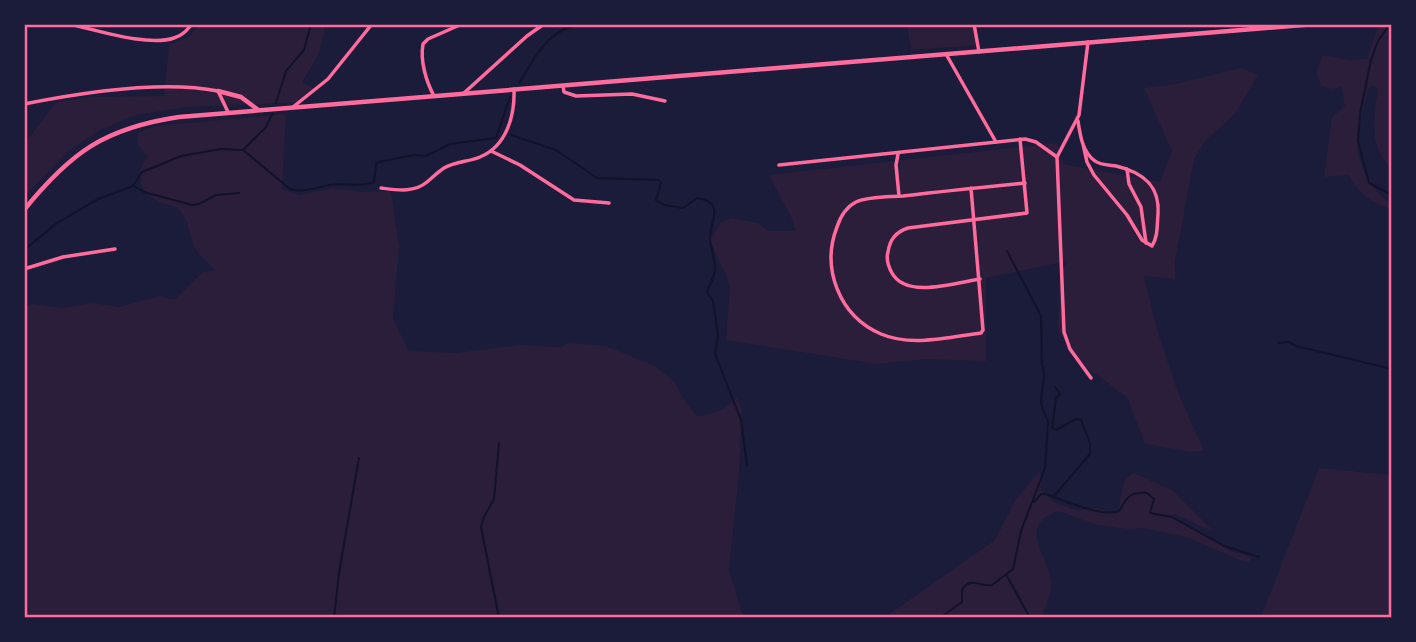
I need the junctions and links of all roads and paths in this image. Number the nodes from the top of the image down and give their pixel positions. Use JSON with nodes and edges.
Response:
{"nodes":[{"id":1,"x":69,"y":24,"type":"edge"},
{"id":2,"x":192,"y":24,"type":"edge"},
{"id":3,"x":372,"y":24,"type":"edge"},
{"id":4,"x":462,"y":24,"type":"edge"},
{"id":5,"x":544,"y":24,"type":"edge"},
{"id":6,"x":974,"y":24,"type":"edge"},
{"id":7,"x":1312,"y":25,"type":"edge"},
{"id":8,"x":536,"y":26,"type":"edge"},
{"id":9,"x":1088,"y":42,"type":"junction"},
{"id":10,"x":979,"y":52,"type":"junction"},
{"id":11,"x":946,"y":54,"type":"junction"},
{"id":12,"x":563,"y":86,"type":"junction"},
{"id":13,"x":514,"y":89,"type":"junction"},
{"id":14,"x":218,"y":90,"type":"junction"},
{"id":15,"x":464,"y":93,"type":"junction"},
{"id":16,"x":434,"y":96,"type":"junction"},
{"id":17,"x":665,"y":101,"type":"dead end"},
{"id":18,"x":24,"y":104,"type":"edge"},
{"id":19,"x":293,"y":107,"type":"junction"},
{"id":20,"x":258,"y":109,"type":"junction"},
{"id":21,"x":228,"y":112,"type":"junction"},
{"id":22,"x":1078,"y":119,"type":"junction"},
{"id":23,"x":1020,"y":139,"type":"junction"},
{"id":24,"x":996,"y":142,"type":"junction"},
{"id":25,"x":1083,"y":144,"type":"junction"},
{"id":26,"x":491,"y":151,"type":"junction"},
{"id":27,"x":898,"y":154,"type":"junction"},
{"id":28,"x":1057,"y":157,"type":"junction"},
{"id":29,"x":779,"y":165,"type":"dead end"},
{"id":30,"x":1127,"y":169,"type":"junction"},
{"id":31,"x":1025,"y":183,"type":"junction"},
{"id":32,"x":381,"y":188,"type":"dead end"},
{"id":33,"x":971,"y":188,"type":"junction"},
{"id":34,"x":899,"y":196,"type":"junction"},
{"id":35,"x":609,"y":203,"type":"dead end"},
{"id":36,"x":24,"y":210,"type":"edge"},
{"id":37,"x":974,"y":221,"type":"junction"},
{"id":38,"x":1146,"y":244,"type":"junction"},
{"id":39,"x":115,"y":249,"type":"dead end"},
{"id":40,"x":24,"y":269,"type":"edge"},
{"id":41,"x":980,"y":279,"type":"junction"},
{"id":42,"x":1091,"y":378,"type":"dead end"}],
"edges":[{"from":1,"to":2,"type":"street"},
{"from":3,"to":19,"type":"street"},
{"from":4,"to":16,"type":"street"},
{"from":5,"to":8,"type":"street"},
{"from":6,"to":10,"type":"street"},
{"from":7,"to":9,"type":"main road"},
{"from":8,"to":15,"type":"street"},
{"from":9,"to":10,"type":"main road"},
{"from":9,"to":22,"type":"street"},
{"from":10,"to":11,"type":"main road"},
{"from":11,"to":12,"type":"main road"},
{"from":11,"to":24,"type":"street"},
{"from":12,"to":13,"type":"main road"},
{"from":12,"to":17,"type":"street"},
{"from":13,"to":15,"type":"main road"},
{"from":13,"to":26,"type":"street"},
{"from":14,"to":18,"type":"street"},
{"from":14,"to":20,"type":"main road"},
{"from":14,"to":21,"type":"street"},
{"from":15,"to":16,"type":"main road"},
{"from":16,"to":19,"type":"main road"},
{"from":19,"to":20,"type":"main road"},
{"from":20,"to":21,"type":"main road"},
{"from":21,"to":36,"type":"main road"},
{"from":22,"to":25,"type":"street"},
{"from":22,"to":28,"type":"street"},
{"from":23,"to":24,"type":"street"},
{"from":23,"to":28,"type":"street"},
{"from":23,"to":31,"type":"street"},
{"from":24,"to":27,"type":"street"},
{"from":25,"to":30,"type":"street"},
{"from":25,"to":38,"type":"street"},
{"from":26,"to":32,"type":"street"},
{"from":26,"to":35,"type":"street"},
{"from":27,"to":29,"type":"street"},
{"from":27,"to":34,"type":"street"},
{"from":28,"to":42,"type":"street"},
{"from":30,"to":38,"type":"street"},
{"from":30,"to":38,"type":"street"},
{"from":31,"to":33,"type":"street"},
{"from":31,"to":37,"type":"street"},
{"from":33,"to":34,"type":"street"},
{"from":33,"to":37,"type":"street"},
{"from":34,"to":41,"type":"street"},
{"from":37,"to":41,"type":"street"},
{"from":37,"to":41,"type":"street"},
{"from":39,"to":40,"type":"street"}]}
